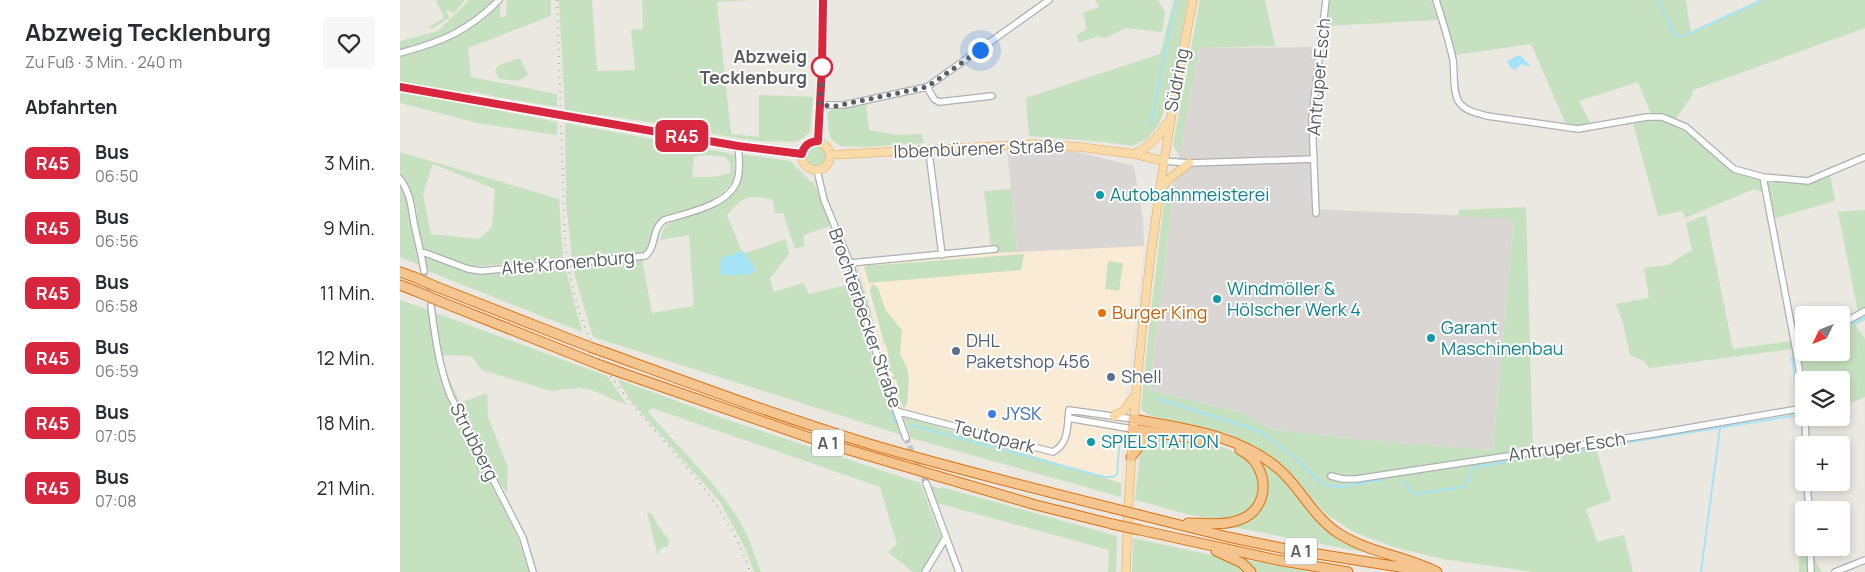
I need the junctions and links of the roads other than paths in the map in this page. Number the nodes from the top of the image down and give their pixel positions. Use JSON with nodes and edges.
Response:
{"nodes":[{"id":1,"x":500,"y":0,"type":"edge"},
{"id":2,"x":823,"y":0,"type":"edge"},
{"id":3,"x":1049,"y":0,"type":"edge"},
{"id":4,"x":1193,"y":0,"type":"edge"},
{"id":5,"x":1326,"y":0,"type":"edge"},
{"id":6,"x":1436,"y":0,"type":"edge"},
{"id":7,"x":400,"y":53,"type":"edge"},
{"id":8,"x":400,"y":87,"type":"edge"},
{"id":9,"x":927,"y":87,"type":"junction"},
{"id":10,"x":992,"y":96,"type":"dead end"},
{"id":11,"x":820,"y":105,"type":"junction"},
{"id":12,"x":1170,"y":117,"type":"junction"},
{"id":13,"x":818,"y":141,"type":"junction"},
{"id":14,"x":738,"y":146,"type":"junction"},
{"id":15,"x":802,"y":154,"type":"junction"},
{"id":16,"x":1134,"y":154,"type":"junction"},
{"id":17,"x":830,"y":155,"type":"junction"},
{"id":18,"x":1865,"y":157,"type":"edge"},
{"id":19,"x":1314,"y":159,"type":"junction"},
{"id":20,"x":930,"y":160,"type":"dead end"},
{"id":21,"x":1164,"y":161,"type":"junction"},
{"id":22,"x":1189,"y":163,"type":"junction"},
{"id":23,"x":818,"y":170,"type":"junction"},
{"id":24,"x":1762,"y":177,"type":"junction"},
{"id":25,"x":400,"y":180,"type":"edge"},
{"id":26,"x":1159,"y":193,"type":"junction"},
{"id":27,"x":1316,"y":213,"type":"dead end"},
{"id":28,"x":995,"y":249,"type":"dead end"},
{"id":29,"x":420,"y":251,"type":"junction"},
{"id":30,"x":942,"y":254,"type":"junction"},
{"id":31,"x":850,"y":263,"type":"junction"},
{"id":32,"x":424,"y":271,"type":"tunnel mouth"},
{"id":33,"x":400,"y":272,"type":"edge"},
{"id":34,"x":400,"y":285,"type":"edge"},
{"id":35,"x":431,"y":306,"type":"tunnel mouth"},
{"id":36,"x":1865,"y":311,"type":"edge"},
{"id":37,"x":1850,"y":319,"type":"edge"},
{"id":38,"x":1795,"y":345,"type":"edge"},
{"id":39,"x":1135,"y":395,"type":"junction"},
{"id":40,"x":1795,"y":410,"type":"edge"},
{"id":41,"x":896,"y":411,"type":"junction"},
{"id":42,"x":1114,"y":416,"type":"junction"},
{"id":43,"x":1068,"y":418,"type":"junction"},
{"id":44,"x":1133,"y":424,"type":"junction"},
{"id":45,"x":1156,"y":433,"type":"junction"},
{"id":46,"x":906,"y":438,"type":"tunnel mouth"},
{"id":47,"x":1131,"y":457,"type":"junction"},
{"id":48,"x":1331,"y":476,"type":"dead end"},
{"id":49,"x":926,"y":484,"type":"tunnel mouth"},
{"id":50,"x":1172,"y":523,"type":"junction"},
{"id":51,"x":945,"y":539,"type":"junction"},
{"id":52,"x":1182,"y":539,"type":"junction"},
{"id":53,"x":1810,"y":556,"type":"edge"},
{"id":54,"x":1865,"y":560,"type":"edge"},
{"id":55,"x":533,"y":572,"type":"edge"},
{"id":56,"x":925,"y":572,"type":"edge"},
{"id":57,"x":958,"y":572,"type":"edge"},
{"id":58,"x":1126,"y":572,"type":"edge"},
{"id":59,"x":1251,"y":572,"type":"edge"},
{"id":60,"x":1348,"y":572,"type":"edge"},
{"id":61,"x":1431,"y":572,"type":"edge"},
{"id":62,"x":1437,"y":572,"type":"edge"},
{"id":63,"x":1811,"y":572,"type":"edge"},
{"id":64,"x":1835,"y":572,"type":"edge"}],
"edges":[{"from":1,"to":7,"type":"street"},
{"from":2,"to":11,"type":"street"},
{"from":3,"to":9,"type":"street"},
{"from":4,"to":12,"type":"main road","name":"Südring"},
{"from":5,"to":19,"type":"street","name":"Antruper Esch"},
{"from":6,"to":24,"type":"street"},
{"from":8,"to":14,"type":"main road"},
{"from":9,"to":10,"type":"street"},
{"from":9,"to":11,"type":"street"},
{"from":11,"to":13,"type":"street"},
{"from":12,"to":16,"type":"main road"},
{"from":12,"to":21,"type":"main road","name":"Südring"},
{"from":13,"to":15,"type":"main road"},
{"from":13,"to":17,"type":"main road"},
{"from":14,"to":15,"type":"main road"},
{"from":14,"to":29,"type":"street","name":"Alte Kronenburg"},
{"from":15,"to":23,"type":"main road"},
{"from":16,"to":17,"type":"main road","name":"Ibbenbürener Straße"},
{"from":16,"to":21,"type":"main road","name":"Ibbenbürener Straße"},
{"from":17,"to":23,"type":"main road"},
{"from":18,"to":24,"type":"street"},
{"from":19,"to":22,"type":"street"},
{"from":19,"to":27,"type":"street","name":"Antruper Esch"},
{"from":20,"to":30,"type":"street"},
{"from":21,"to":22,"type":"street"},
{"from":21,"to":26,"type":"main road"},
{"from":22,"to":26,"type":"main road"},
{"from":23,"to":31,"type":"street","name":"Brochterbecker Straße"},
{"from":24,"to":38,"type":"street"},
{"from":25,"to":29,"type":"street"},
{"from":26,"to":39,"type":"main road"},
{"from":28,"to":30,"type":"street"},
{"from":29,"to":32,"type":"street"},
{"from":30,"to":31,"type":"street"},
{"from":31,"to":41,"type":"street","name":"Brochterbecker Straße"},
{"from":33,"to":50,"type":"highway","number":"A 1","bridge":true},
{"from":34,"to":52,"type":"highway","number":"A 1","bridge":true},
{"from":35,"to":55,"type":"street","name":"Strubberg"},
{"from":36,"to":37,"type":"street"},
{"from":39,"to":42,"type":"main road"},
{"from":39,"to":44,"type":"main road"},
{"from":40,"to":48,"type":"street","name":"Antruper Esch"},
{"from":41,"to":43,"type":"street","name":"Teutopark"},
{"from":41,"to":46,"type":"street","name":"Brochterbecker Straße"},
{"from":42,"to":43,"type":"street","name":"Teutopark"},
{"from":42,"to":44,"type":"street","name":"Teutopark"},
{"from":43,"to":44,"type":"street"},
{"from":44,"to":45,"type":"highway"},
{"from":44,"to":47,"type":"main road"},
{"from":44,"to":62,"type":"highway"},
{"from":45,"to":47,"type":"highway"},
{"from":45,"to":50,"type":"highway"},
{"from":47,"to":58,"type":"main road"},
{"from":49,"to":51,"type":"street"},
{"from":50,"to":61,"type":"highway","number":"A 1"},
{"from":51,"to":56,"type":"street"},
{"from":51,"to":57,"type":"street"},
{"from":52,"to":59,"type":"highway"},
{"from":52,"to":60,"type":"highway","number":"A 1"},
{"from":53,"to":63,"type":"street"},
{"from":54,"to":64,"type":"street"}]}
